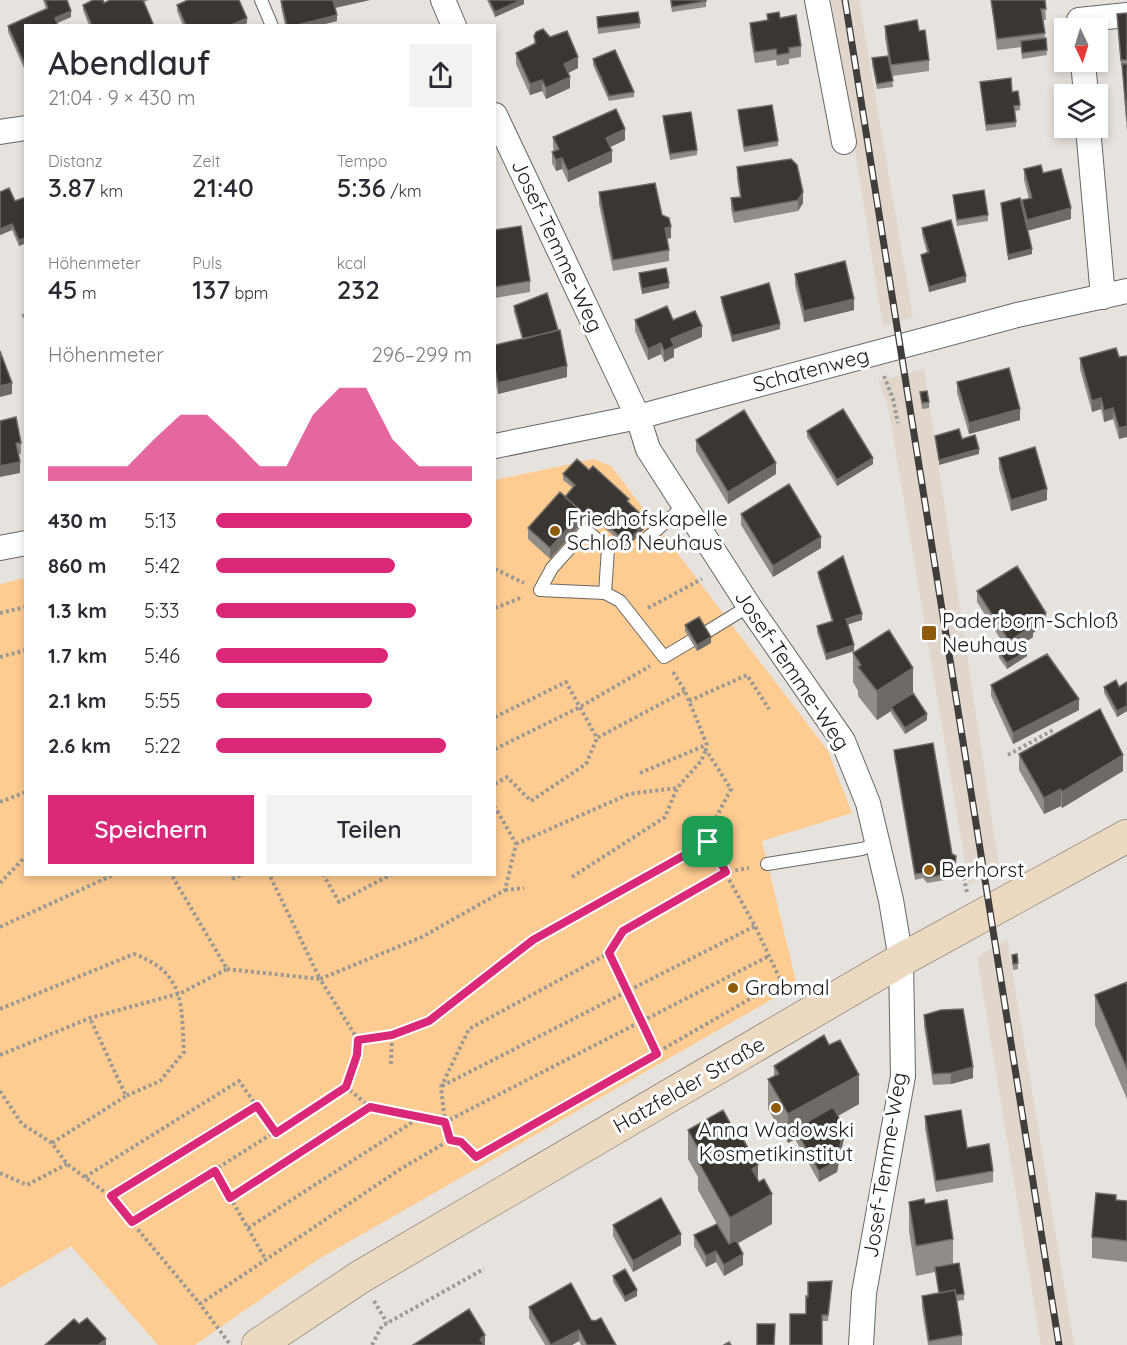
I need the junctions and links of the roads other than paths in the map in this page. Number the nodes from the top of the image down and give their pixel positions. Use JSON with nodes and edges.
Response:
{"nodes":[{"id":1,"x":261,"y":0,"type":"edge"},
{"id":2,"x":443,"y":0,"type":"edge"},
{"id":3,"x":817,"y":0,"type":"edge"},
{"id":4,"x":1127,"y":15,"type":"edge"},
{"id":5,"x":1079,"y":16,"type":"edge"},
{"id":6,"x":271,"y":24,"type":"edge"},
{"id":7,"x":453,"y":24,"type":"edge"},
{"id":8,"x":496,"y":117,"type":"edge"},
{"id":9,"x":24,"y":128,"type":"edge"},
{"id":10,"x":0,"y":132,"type":"edge"},
{"id":11,"x":1089,"y":138,"type":"edge"},
{"id":12,"x":843,"y":142,"type":"dead end"},
{"id":13,"x":1127,"y":291,"type":"edge"},
{"id":14,"x":1103,"y":297,"type":"junction"},
{"id":15,"x":638,"y":417,"type":"junction"},
{"id":16,"x":496,"y":446,"type":"edge"},
{"id":17,"x":684,"y":506,"type":"junction"},
{"id":18,"x":646,"y":539,"type":"dead end"},
{"id":19,"x":24,"y":543,"type":"edge"},
{"id":20,"x":0,"y":548,"type":"edge"},
{"id":21,"x":605,"y":593,"type":"junction"},
{"id":22,"x":749,"y":606,"type":"junction"},
{"id":23,"x":705,"y":633,"type":"edge"},
{"id":24,"x":691,"y":641,"type":"edge"},
{"id":25,"x":1127,"y":836,"type":"edge"},
{"id":26,"x":878,"y":843,"type":"junction"},
{"id":27,"x":767,"y":864,"type":"dead end"},
{"id":28,"x":901,"y":960,"type":"junction"},
{"id":29,"x":258,"y":1345,"type":"edge"},
{"id":30,"x":861,"y":1345,"type":"edge"}],
"edges":[{"from":1,"to":6,"type":"lane"},
{"from":2,"to":7,"type":"street"},
{"from":3,"to":12,"type":"street"},
{"from":4,"to":5,"type":"street"},
{"from":8,"to":15,"type":"street","name":"Josef-Temme-Weg"},
{"from":9,"to":10,"type":"street"},
{"from":11,"to":14,"type":"street"},
{"from":13,"to":14,"type":"street","name":"Schatenweg"},
{"from":14,"to":15,"type":"street","name":"Schatenweg"},
{"from":15,"to":16,"type":"street","name":"Schatenweg"},
{"from":15,"to":17,"type":"street","name":"Josef-Temme-Weg"},
{"from":17,"to":18,"type":"lane"},
{"from":17,"to":22,"type":"street","name":"Josef-Temme-Weg"},
{"from":19,"to":20,"type":"street"},
{"from":21,"to":21,"type":"lane"},
{"from":21,"to":24,"type":"lane"},
{"from":22,"to":23,"type":"lane"},
{"from":22,"to":26,"type":"street","name":"Josef-Temme-Weg"},
{"from":25,"to":28,"type":"street","name":"Hatzfelder Straße"},
{"from":26,"to":27,"type":"lane"},
{"from":26,"to":28,"type":"street","name":"Josef-Temme-Weg"},
{"from":28,"to":29,"type":"street","name":"Hatzfelder Straße"},
{"from":28,"to":30,"type":"street","name":"Josef-Temme-Weg"}]}
